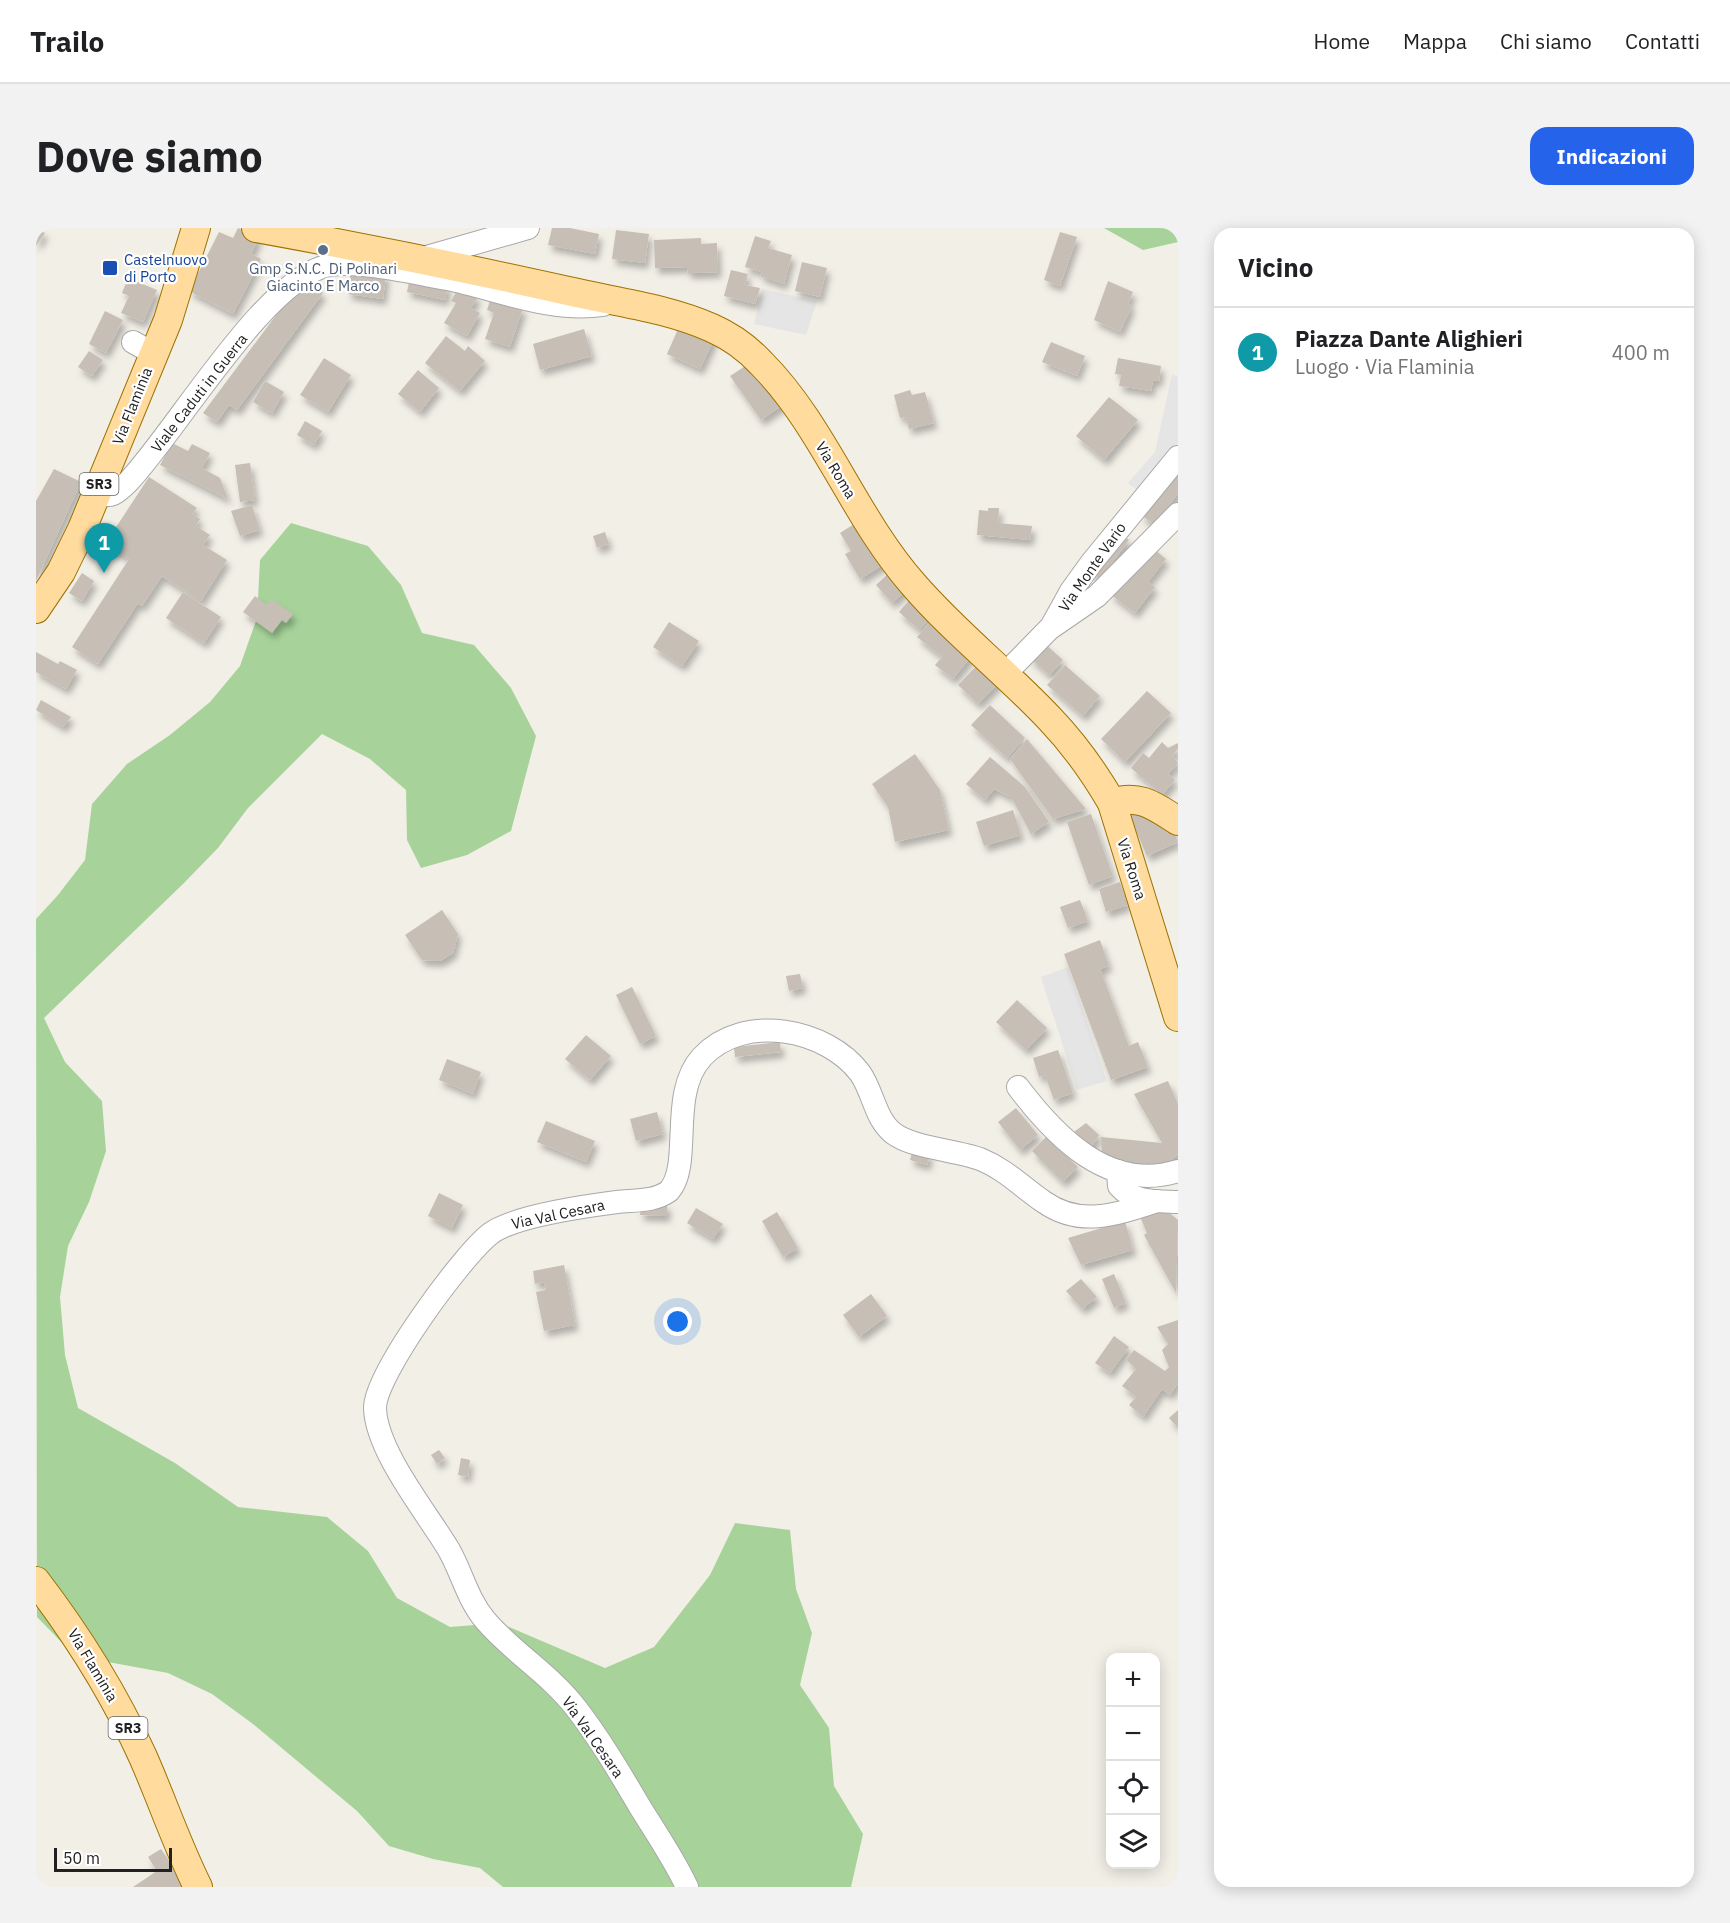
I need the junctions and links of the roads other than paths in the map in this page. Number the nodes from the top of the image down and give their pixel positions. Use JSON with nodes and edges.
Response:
{"nodes":[{"id":1,"x":196,"y":228,"type":"edge"},
{"id":2,"x":256,"y":228,"type":"edge"},
{"id":3,"x":528,"y":228,"type":"edge"},
{"id":4,"x":423,"y":258,"type":"junction"},
{"id":5,"x":616,"y":302,"type":"junction"},
{"id":6,"x":1178,"y":457,"type":"edge"},
{"id":7,"x":95,"y":493,"type":"junction"},
{"id":8,"x":1178,"y":514,"type":"edge"},
{"id":9,"x":36,"y":609,"type":"edge"},
{"id":10,"x":1051,"y":627,"type":"junction"},
{"id":11,"x":1004,"y":675,"type":"junction"},
{"id":12,"x":1112,"y":803,"type":"junction"},
{"id":13,"x":1178,"y":821,"type":"edge"},
{"id":14,"x":1178,"y":1017,"type":"edge"},
{"id":15,"x":1018,"y":1086,"type":"dead end"},
{"id":16,"x":1118,"y":1171,"type":"junction"},
{"id":17,"x":1178,"y":1171,"type":"edge"},
{"id":18,"x":1167,"y":1201,"type":"edge"},
{"id":19,"x":36,"y":1581,"type":"edge"},
{"id":20,"x":198,"y":1887,"type":"edge"},
{"id":21,"x":687,"y":1887,"type":"edge"}],
"edges":[{"from":1,"to":7,"type":"main road","name":"Via Flaminia","number":"SR3"},
{"from":2,"to":4,"type":"main road","name":"Via Roma"},
{"from":3,"to":4,"type":"street"},
{"from":4,"to":5,"type":"main road","name":"Via Roma"},
{"from":5,"to":7,"type":"street","name":"Viale Caduti in Guerra"},
{"from":5,"to":11,"type":"main road","name":"Via Roma"},
{"from":6,"to":10,"type":"street","name":"Via Monte Vario"},
{"from":7,"to":9,"type":"main road","name":"Via Flaminia","number":"SR3"},
{"from":8,"to":10,"type":"street"},
{"from":10,"to":11,"type":"street","name":"Via Monte Vario"},
{"from":11,"to":12,"type":"main road","name":"Via Roma"},
{"from":12,"to":13,"type":"main road"},
{"from":12,"to":14,"type":"main road","name":"Via Roma"},
{"from":15,"to":16,"type":"street"},
{"from":16,"to":17,"type":"street"},
{"from":16,"to":18,"type":"street"},
{"from":18,"to":21,"type":"street","name":"Via Val Cesara"},
{"from":19,"to":20,"type":"main road","name":"Via Flaminia","number":"SR3"}]}
